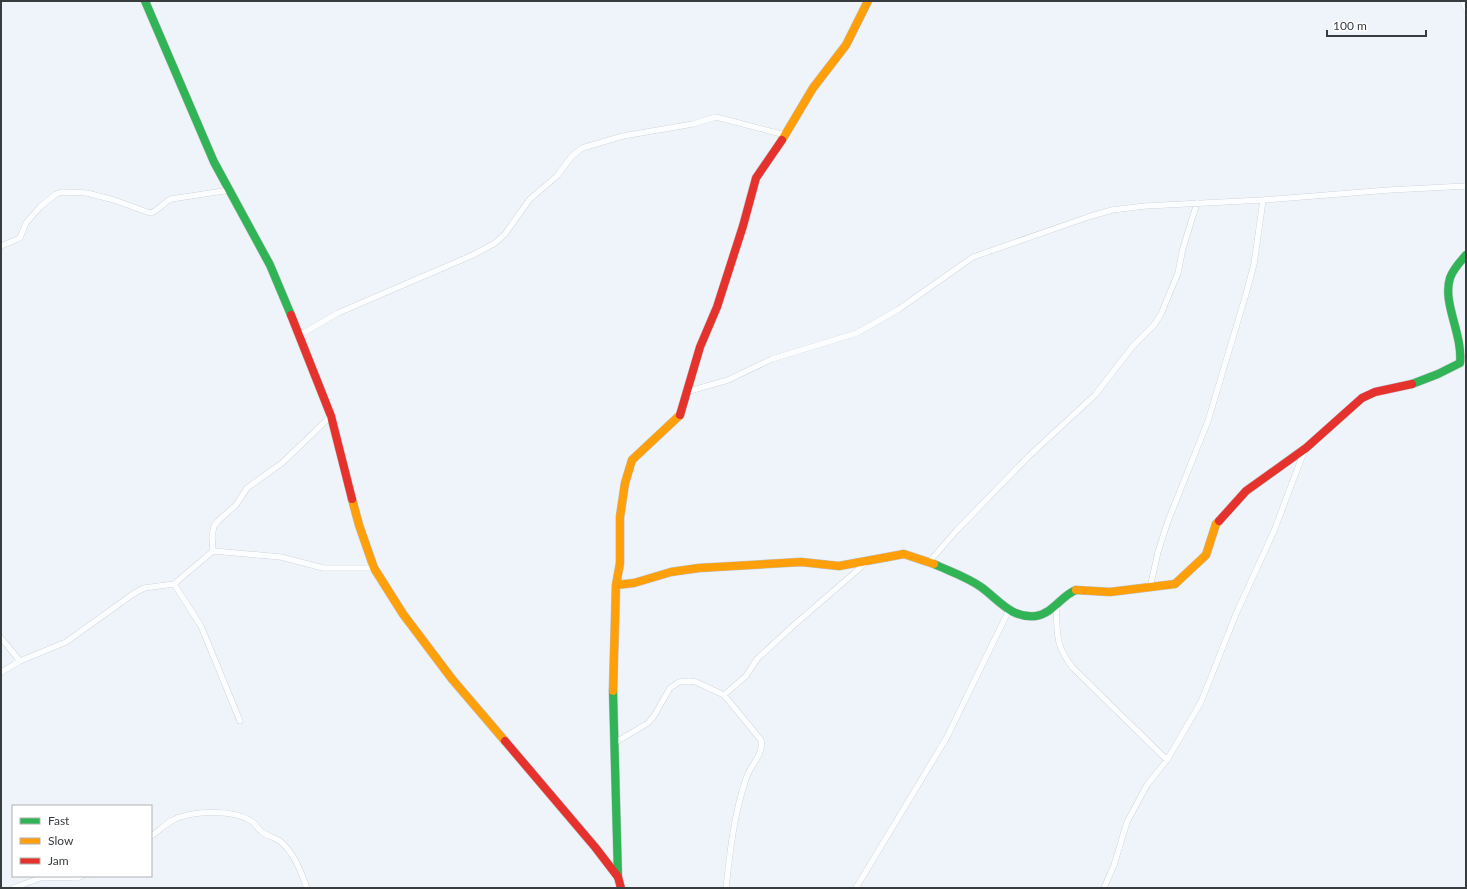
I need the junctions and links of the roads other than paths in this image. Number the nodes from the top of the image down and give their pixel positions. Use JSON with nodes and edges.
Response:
{"nodes":[{"id":1,"x":145,"y":1,"type":"edge"},
{"id":2,"x":868,"y":1,"type":"edge"},
{"id":3,"x":1463,"y":1,"type":"edge"},
{"id":4,"x":1466,"y":9,"type":"edge"},
{"id":5,"x":785,"y":135,"type":"junction"},
{"id":6,"x":1466,"y":186,"type":"edge"},
{"id":7,"x":230,"y":190,"type":"junction"},
{"id":8,"x":1263,"y":200,"type":"junction"},
{"id":9,"x":1197,"y":203,"type":"junction"},
{"id":10,"x":1,"y":246,"type":"edge"},
{"id":11,"x":1466,"y":256,"type":"edge"},
{"id":12,"x":300,"y":335,"type":"junction"},
{"id":13,"x":686,"y":392,"type":"junction"},
{"id":14,"x":331,"y":416,"type":"junction"},
{"id":15,"x":1306,"y":448,"type":"junction"},
{"id":16,"x":213,"y":551,"type":"junction"},
{"id":17,"x":869,"y":560,"type":"junction"},
{"id":18,"x":929,"y":562,"type":"junction"},
{"id":19,"x":374,"y":568,"type":"junction"},
{"id":20,"x":174,"y":584,"type":"junction"},
{"id":21,"x":616,"y":585,"type":"junction"},
{"id":22,"x":1150,"y":588,"type":"junction"},
{"id":23,"x":1056,"y":606,"type":"junction"},
{"id":24,"x":1009,"y":610,"type":"junction"},
{"id":25,"x":1,"y":638,"type":"edge"},
{"id":26,"x":20,"y":661,"type":"junction"},
{"id":27,"x":1,"y":672,"type":"edge"},
{"id":28,"x":724,"y":695,"type":"junction"},
{"id":29,"x":240,"y":721,"type":"dead end"},
{"id":30,"x":616,"y":742,"type":"junction"},
{"id":31,"x":1166,"y":760,"type":"junction"},
{"id":32,"x":152,"y":835,"type":"edge"},
{"id":33,"x":43,"y":877,"type":"edge"},
{"id":34,"x":43,"y":877,"type":"edge"},
{"id":35,"x":80,"y":877,"type":"edge"},
{"id":36,"x":618,"y":877,"type":"junction"},
{"id":37,"x":16,"y":887,"type":"edge"},
{"id":38,"x":307,"y":888,"type":"edge"},
{"id":39,"x":622,"y":888,"type":"edge"},
{"id":40,"x":726,"y":888,"type":"edge"},
{"id":41,"x":856,"y":888,"type":"edge"},
{"id":42,"x":1104,"y":888,"type":"edge"}],
"edges":[{"from":1,"to":7,"type":"street"},
{"from":2,"to":5,"type":"street"},
{"from":3,"to":4,"type":"street"},
{"from":5,"to":12,"type":"street"},
{"from":5,"to":13,"type":"street"},
{"from":6,"to":8,"type":"street"},
{"from":7,"to":10,"type":"street"},
{"from":7,"to":12,"type":"street"},
{"from":8,"to":9,"type":"street"},
{"from":8,"to":22,"type":"street"},
{"from":9,"to":13,"type":"street"},
{"from":9,"to":18,"type":"street"},
{"from":11,"to":15,"type":"street"},
{"from":12,"to":14,"type":"street"},
{"from":13,"to":21,"type":"street"},
{"from":14,"to":16,"type":"street"},
{"from":14,"to":19,"type":"street"},
{"from":15,"to":22,"type":"street"},
{"from":15,"to":31,"type":"street"},
{"from":16,"to":19,"type":"street"},
{"from":16,"to":20,"type":"street"},
{"from":17,"to":18,"type":"street"},
{"from":17,"to":21,"type":"street"},
{"from":17,"to":28,"type":"street"},
{"from":18,"to":24,"type":"street"},
{"from":19,"to":36,"type":"street"},
{"from":20,"to":26,"type":"street"},
{"from":20,"to":29,"type":"street"},
{"from":21,"to":30,"type":"street"},
{"from":22,"to":23,"type":"street"},
{"from":23,"to":24,"type":"street"},
{"from":23,"to":31,"type":"street"},
{"from":24,"to":41,"type":"street"},
{"from":25,"to":26,"type":"street"},
{"from":26,"to":27,"type":"street"},
{"from":28,"to":30,"type":"street"},
{"from":28,"to":40,"type":"street"},
{"from":30,"to":36,"type":"street"},
{"from":31,"to":42,"type":"street"},
{"from":32,"to":38,"type":"street"},
{"from":33,"to":35,"type":"street"},
{"from":34,"to":37,"type":"street"},
{"from":36,"to":39,"type":"street"}]}
